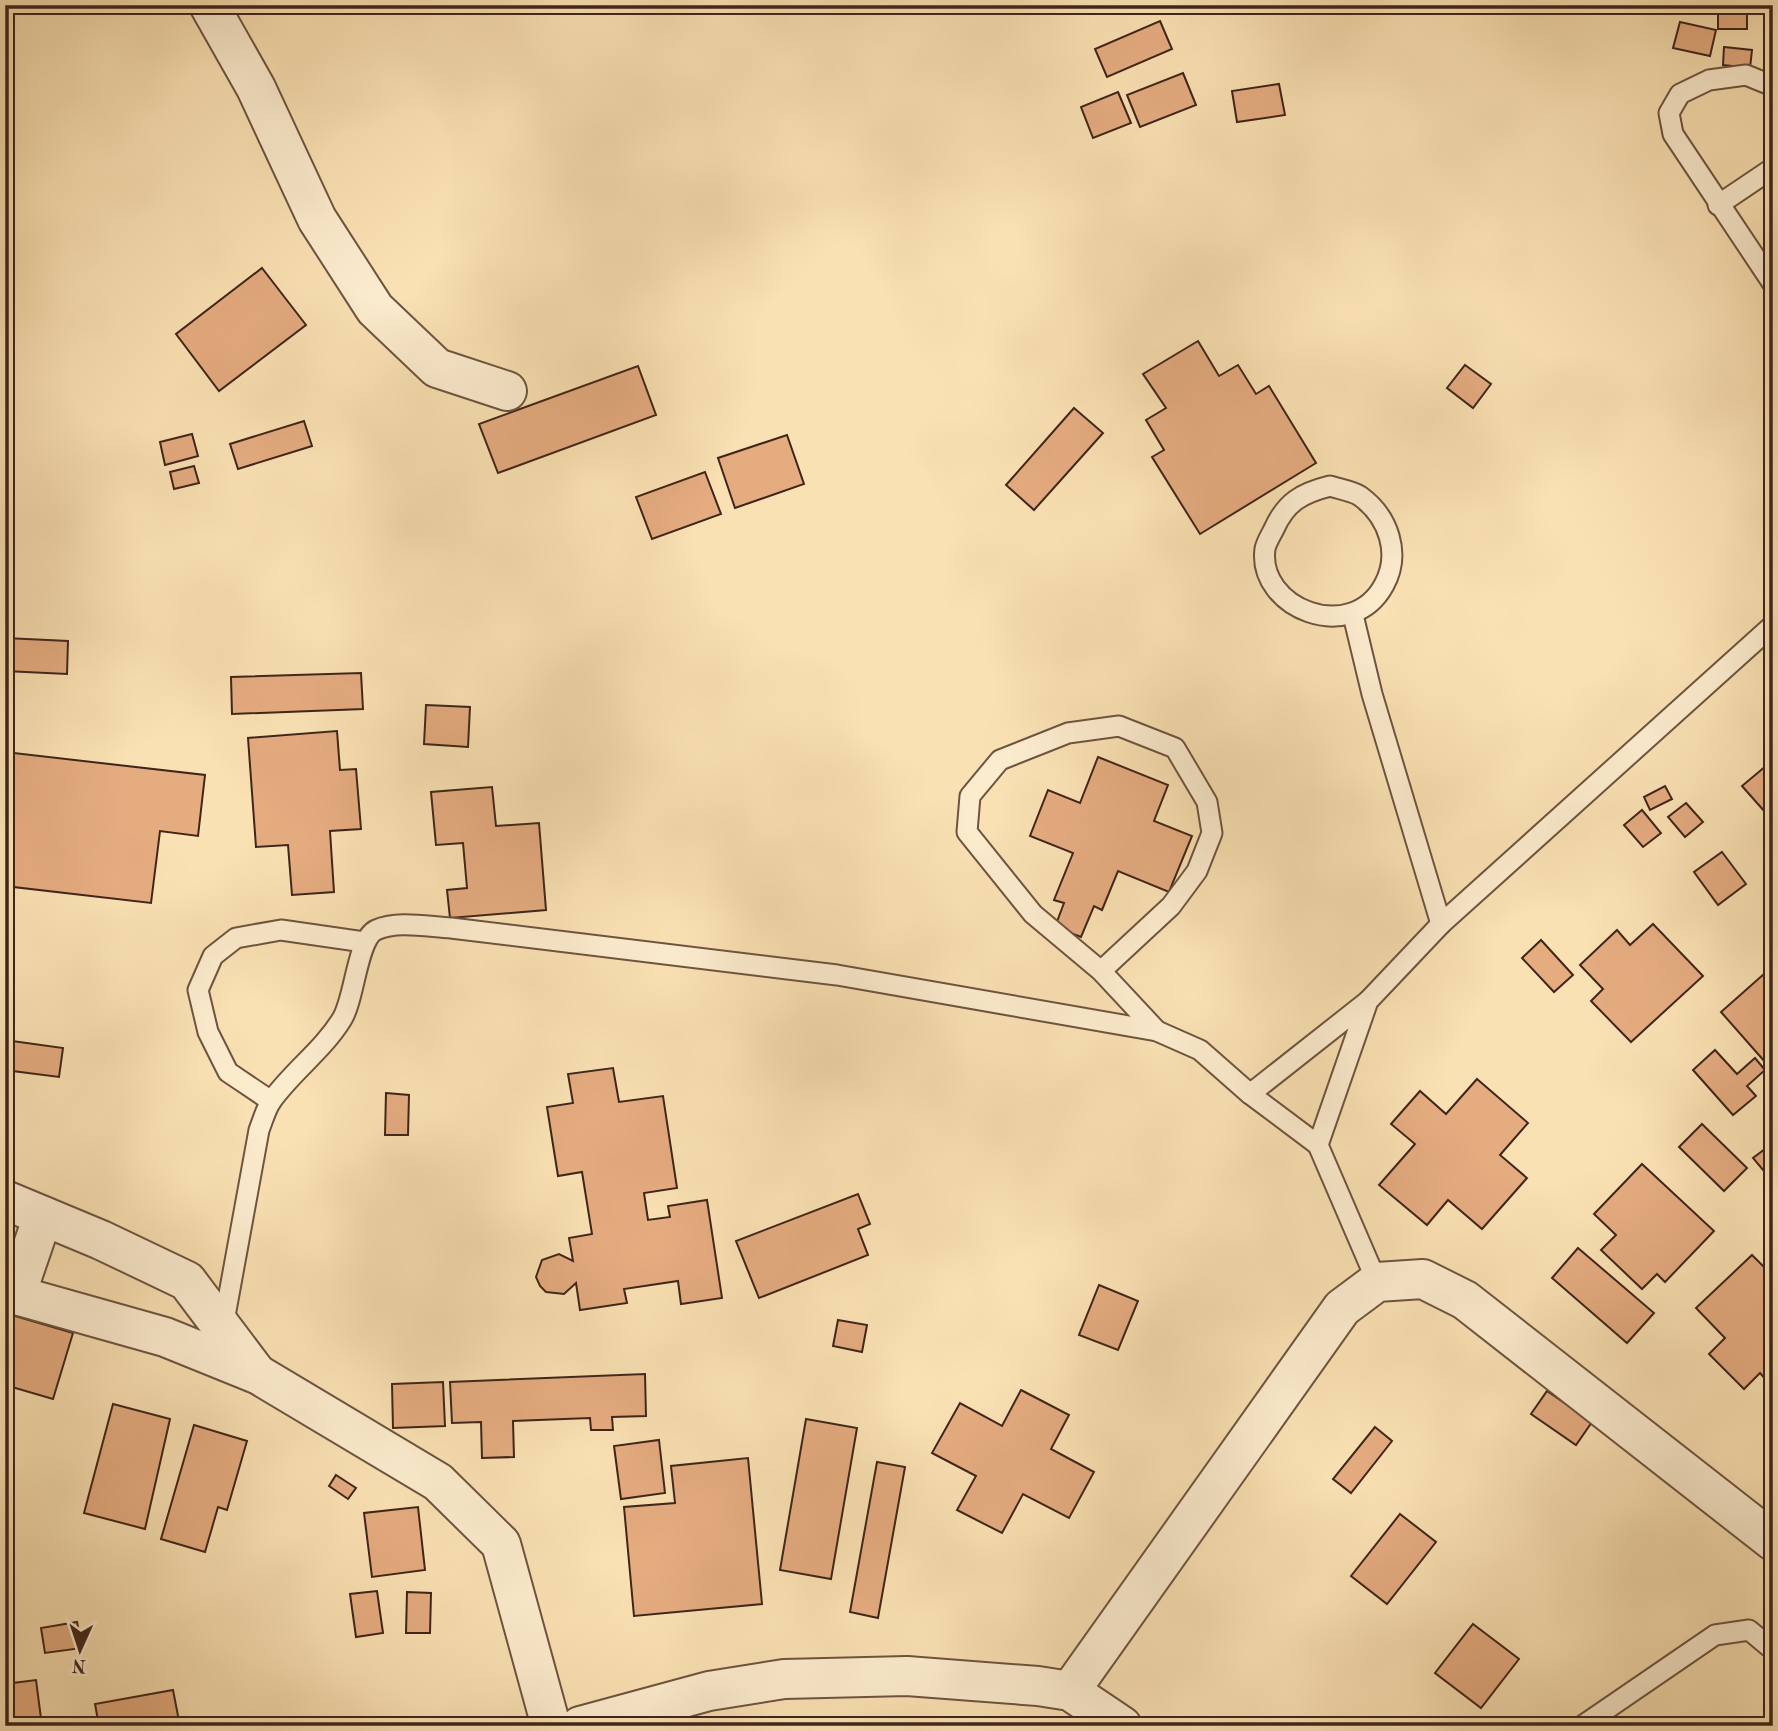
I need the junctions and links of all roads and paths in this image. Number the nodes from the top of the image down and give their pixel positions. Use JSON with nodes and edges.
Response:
{"nodes":[{"id":1,"x":209,"y":5,"type":"edge"},
{"id":2,"x":1773,"y":86,"type":"edge"},
{"id":3,"x":1773,"y":168,"type":"edge"},
{"id":4,"x":1718,"y":205,"type":"junction"},
{"id":5,"x":1773,"y":284,"type":"edge"},
{"id":6,"x":507,"y":391,"type":"dead end"},
{"id":7,"x":1353,"y":615,"type":"junction"},
{"id":8,"x":1773,"y":625,"type":"edge"},
{"id":9,"x":1441,"y":924,"type":"junction"},
{"id":10,"x":363,"y":942,"type":"junction"},
{"id":11,"x":1101,"y":971,"type":"junction"},
{"id":12,"x":1368,"y":1001,"type":"junction"},
{"id":13,"x":1157,"y":1031,"type":"junction"},
{"id":14,"x":1250,"y":1094,"type":"junction"},
{"id":15,"x":271,"y":1101,"type":"junction"},
{"id":16,"x":1318,"y":1145,"type":"junction"},
{"id":17,"x":5,"y":1200,"type":"edge"},
{"id":18,"x":43,"y":1216,"type":"junction"},
{"id":19,"x":1377,"y":1282,"type":"junction"},
{"id":20,"x":11,"y":1294,"type":"edge"},
{"id":21,"x":223,"y":1328,"type":"junction"},
{"id":22,"x":259,"y":1376,"type":"junction"},
{"id":23,"x":1771,"y":1534,"type":"edge"},
{"id":24,"x":1773,"y":1650,"type":"edge"},
{"id":25,"x":1070,"y":1691,"type":"junction"},
{"id":26,"x":1590,"y":1724,"type":"edge"},
{"id":27,"x":551,"y":1726,"type":"edge"},
{"id":28,"x":580,"y":1726,"type":"edge"},
{"id":29,"x":1122,"y":1726,"type":"edge"}],
"edges":[{"from":1,"to":6,"type":"street"},
{"from":2,"to":4,"type":"lane"},
{"from":3,"to":4,"type":"lane"},
{"from":4,"to":5,"type":"lane"},
{"from":7,"to":7,"type":"lane"},
{"from":7,"to":9,"type":"lane"},
{"from":8,"to":9,"type":"lane"},
{"from":9,"to":12,"type":"lane"},
{"from":10,"to":13,"type":"lane"},
{"from":10,"to":15,"type":"lane"},
{"from":10,"to":15,"type":"lane"},
{"from":11,"to":11,"type":"lane"},
{"from":11,"to":13,"type":"lane"},
{"from":12,"to":14,"type":"lane"},
{"from":12,"to":16,"type":"lane"},
{"from":13,"to":14,"type":"lane"},
{"from":14,"to":16,"type":"lane"},
{"from":15,"to":21,"type":"lane"},
{"from":16,"to":19,"type":"lane"},
{"from":17,"to":18,"type":"street"},
{"from":18,"to":20,"type":"street"},
{"from":18,"to":21,"type":"street"},
{"from":19,"to":23,"type":"street"},
{"from":19,"to":25,"type":"street"},
{"from":20,"to":22,"type":"street"},
{"from":21,"to":22,"type":"street"},
{"from":22,"to":27,"type":"street"},
{"from":24,"to":26,"type":"lane"},
{"from":25,"to":28,"type":"street"},
{"from":25,"to":29,"type":"street"}]}
